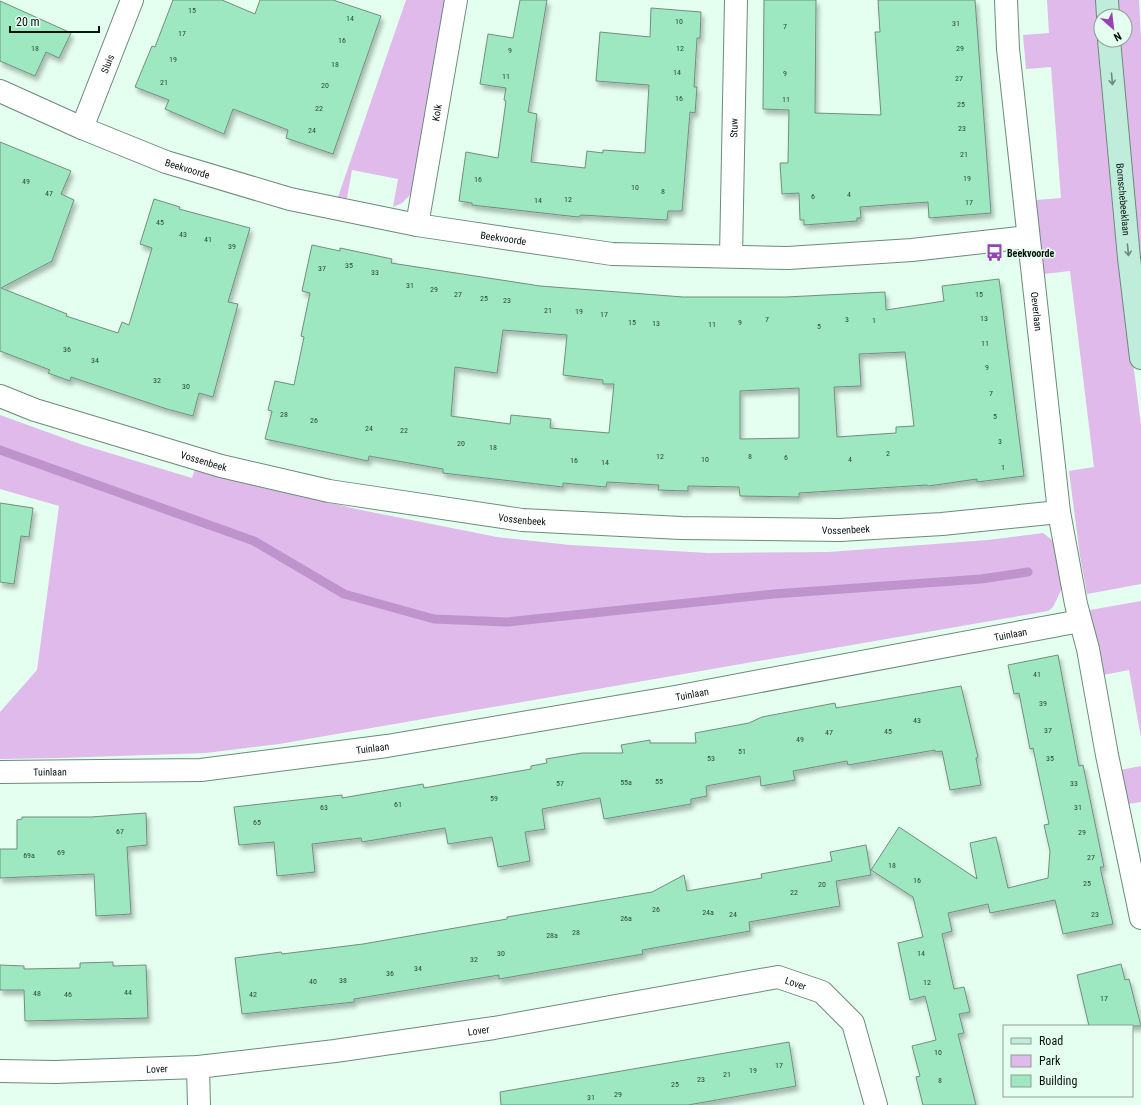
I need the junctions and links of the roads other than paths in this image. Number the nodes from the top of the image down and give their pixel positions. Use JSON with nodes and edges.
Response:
{"nodes":[{"id":1,"x":132,"y":0,"type":"edge"},
{"id":2,"x":456,"y":0,"type":"edge"},
{"id":3,"x":736,"y":0,"type":"edge"},
{"id":4,"x":1006,"y":0,"type":"edge"},
{"id":5,"x":1110,"y":48,"type":"edge"},
{"id":6,"x":0,"y":92,"type":"edge"},
{"id":7,"x":82,"y":128,"type":"junction"},
{"id":8,"x":417,"y":225,"type":"junction"},
{"id":9,"x":1028,"y":237,"type":"junction"},
{"id":10,"x":731,"y":256,"type":"junction"},
{"id":11,"x":1141,"y":358,"type":"edge"},
{"id":12,"x":0,"y":396,"type":"edge"},
{"id":13,"x":1059,"y":512,"type":"junction"},
{"id":14,"x":1080,"y":621,"type":"junction"},
{"id":15,"x":0,"y":772,"type":"edge"},
{"id":16,"x":1141,"y":918,"type":"edge"},
{"id":17,"x":198,"y":1067,"type":"junction"},
{"id":18,"x":0,"y":1071,"type":"edge"},
{"id":19,"x":199,"y":1105,"type":"edge"},
{"id":20,"x":876,"y":1105,"type":"edge"}],
"edges":[{"from":1,"to":7,"type":"street","name":"Sluis"},
{"from":2,"to":8,"type":"street","name":"Kolk"},
{"from":3,"to":10,"type":"street","name":"Stuw"},
{"from":4,"to":9,"type":"street","name":"Oeverlaan"},
{"from":5,"to":11,"type":"street","name":"Bornschebeeklaan","one_way":true},
{"from":6,"to":7,"type":"street","name":"Beekvoorde"},
{"from":7,"to":8,"type":"street","name":"Beekvoorde"},
{"from":8,"to":10,"type":"street","name":"Beekvoorde"},
{"from":9,"to":10,"type":"street","name":"Beekvoorde"},
{"from":9,"to":13,"type":"street","name":"Oeverlaan"},
{"from":12,"to":13,"type":"street","name":"Vossenbeek"},
{"from":13,"to":14,"type":"street","name":"Oeverlaan"},
{"from":14,"to":15,"type":"street","name":"Tuinlaan"},
{"from":14,"to":16,"type":"street"},
{"from":17,"to":18,"type":"street","name":"Lover"},
{"from":17,"to":19,"type":"street"},
{"from":17,"to":20,"type":"street","name":"Lover"}]}
